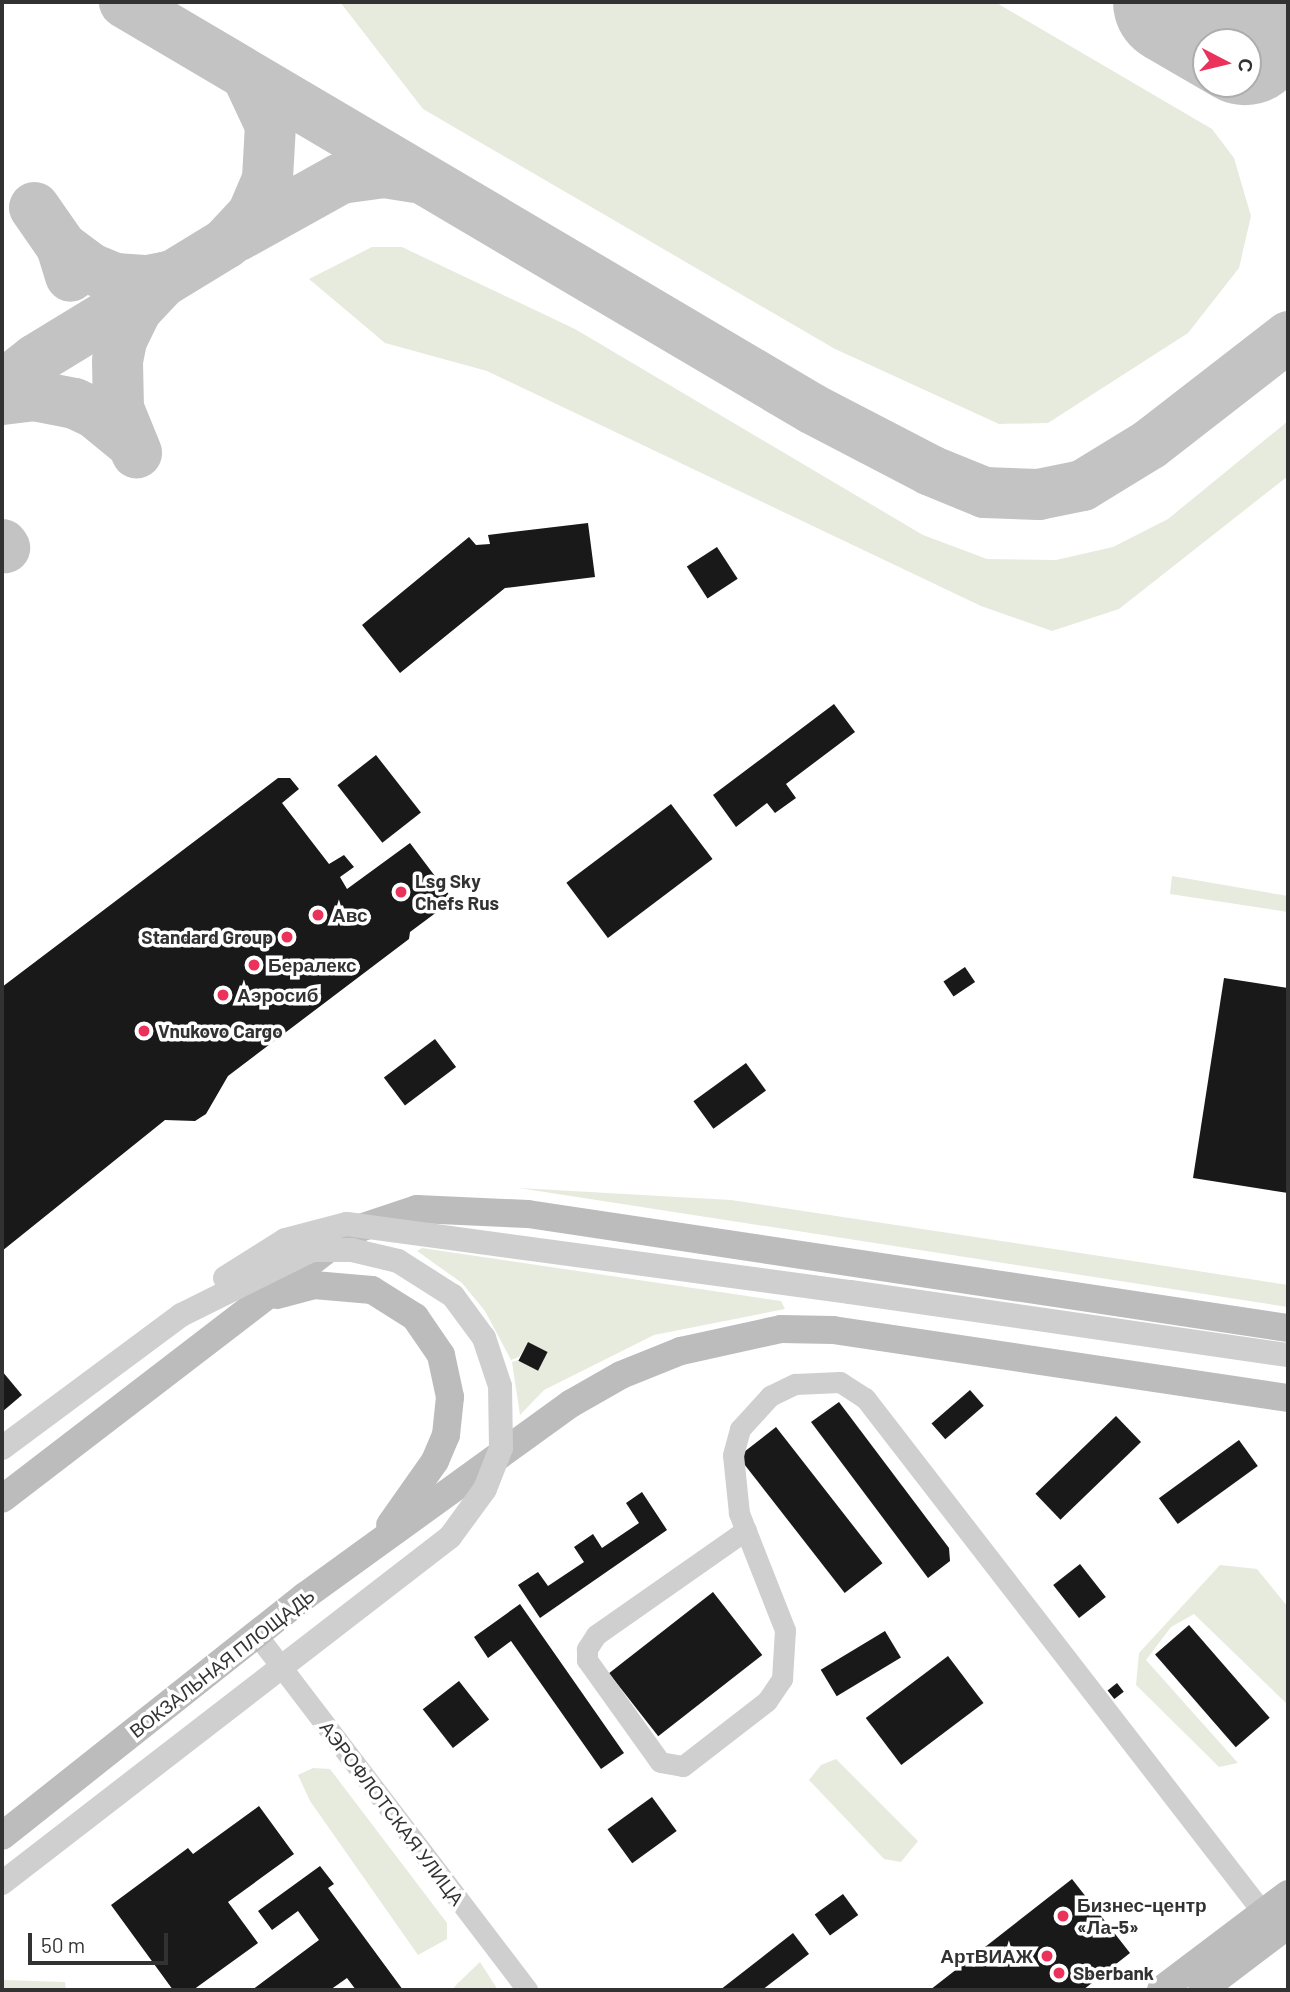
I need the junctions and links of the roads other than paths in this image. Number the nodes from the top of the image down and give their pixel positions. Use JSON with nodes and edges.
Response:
{"nodes":[{"id":1,"x":181,"y":1315,"type":"junction"},
{"id":2,"x":226,"y":1325,"type":"junction"},
{"id":3,"x":1288,"y":1328,"type":"edge"},
{"id":4,"x":1288,"y":1355,"type":"edge"},
{"id":5,"x":1288,"y":1398,"type":"edge"},
{"id":6,"x":2,"y":1448,"type":"edge"},
{"id":7,"x":2,"y":1499,"type":"edge"},
{"id":8,"x":746,"y":1530,"type":"junction"},
{"id":9,"x":378,"y":1543,"type":"junction"},
{"id":10,"x":257,"y":1635,"type":"junction"},
{"id":11,"x":2,"y":1836,"type":"edge"},
{"id":12,"x":2,"y":1883,"type":"edge"},
{"id":13,"x":1288,"y":1894,"type":"edge"},
{"id":14,"x":1277,"y":1923,"type":"edge"},
{"id":15,"x":527,"y":1990,"type":"edge"},
{"id":16,"x":1161,"y":1990,"type":"edge"},
{"id":17,"x":1202,"y":1990,"type":"edge"}],
"edges":[{"from":1,"to":4,"type":"street","bridge":true},
{"from":1,"to":6,"type":"street"},
{"from":1,"to":12,"type":"street","bridge":true},
{"from":2,"to":3,"type":"main road"},
{"from":2,"to":7,"type":"main road"},
{"from":2,"to":9,"type":"main road"},
{"from":5,"to":9,"type":"main road","name":"ВОКЗАЛЬНАЯ ПЛОЩАДЬ"},
{"from":8,"to":8,"type":"street"},
{"from":8,"to":14,"type":"street"},
{"from":9,"to":10,"type":"main road","name":"ВОКЗАЛЬНАЯ ПЛОЩАДЬ"},
{"from":10,"to":11,"type":"main road","name":"ВОКЗАЛЬНАЯ ПЛОЩАДЬ"},
{"from":10,"to":15,"type":"street","name":"АЭРОФЛОТСКАЯ УЛИЦА"},
{"from":13,"to":14,"type":"main road"},
{"from":14,"to":16,"type":"main road"},
{"from":14,"to":17,"type":"main road"}]}
